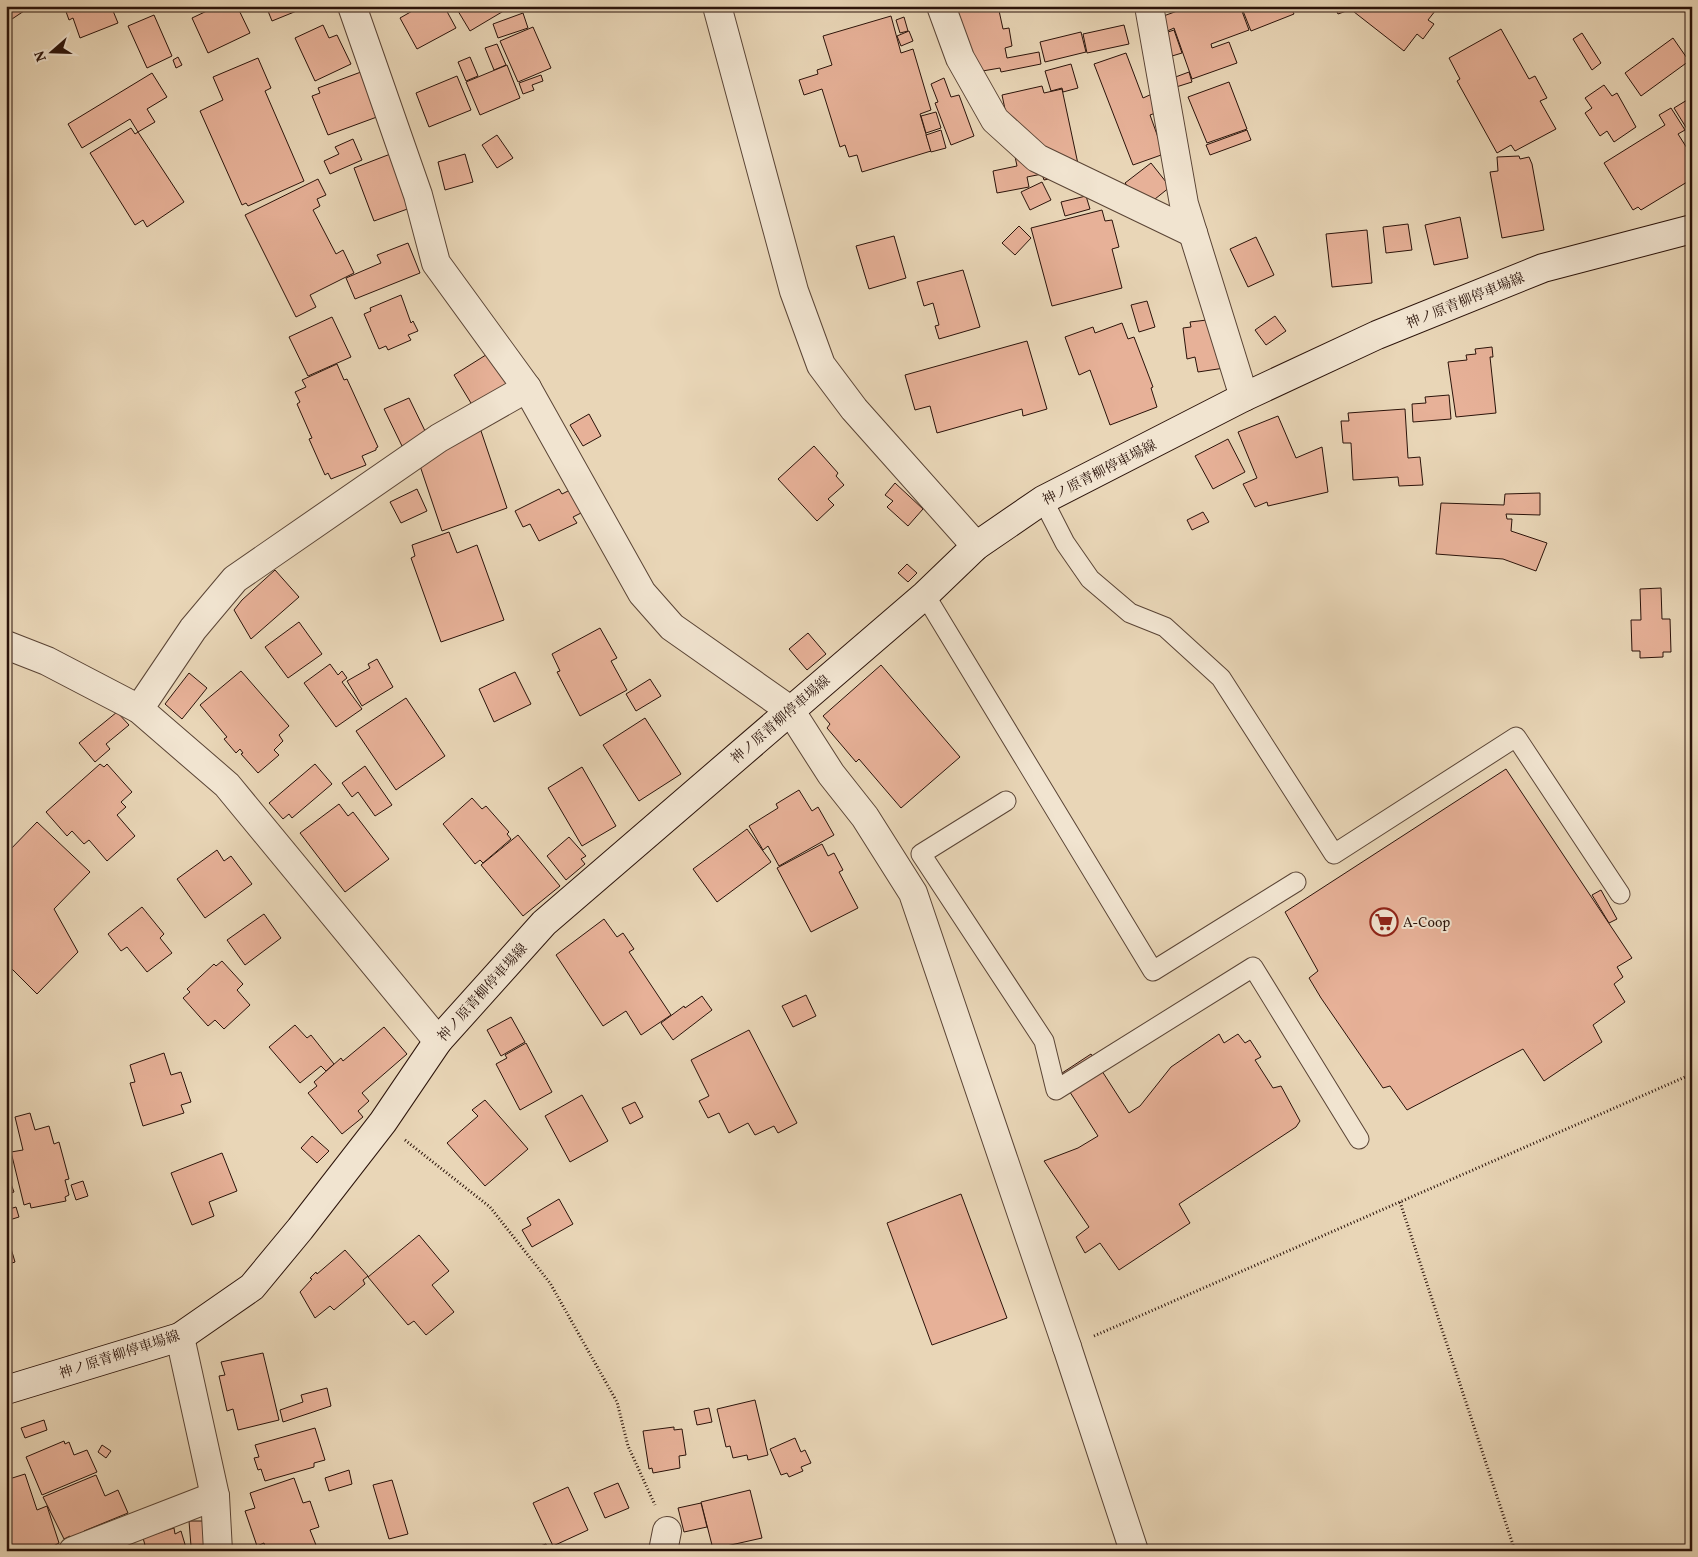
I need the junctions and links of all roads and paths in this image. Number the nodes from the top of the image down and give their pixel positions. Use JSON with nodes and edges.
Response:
{"nodes":[{"id":1,"x":352,"y":6,"type":"edge"},
{"id":2,"x":717,"y":6,"type":"edge"},
{"id":3,"x":941,"y":6,"type":"edge"},
{"id":4,"x":1149,"y":6,"type":"edge"},
{"id":5,"x":1692,"y":229,"type":"edge"},
{"id":6,"x":1193,"y":233,"type":"junction"},
{"id":7,"x":526,"y":388,"type":"junction"},
{"id":8,"x":1244,"y":397,"type":"junction"},
{"id":9,"x":1044,"y":500,"type":"junction"},
{"id":10,"x":976,"y":546,"type":"junction"},
{"id":11,"x":926,"y":595,"type":"junction"},
{"id":12,"x":6,"y":645,"type":"edge"},
{"id":13,"x":139,"y":709,"type":"junction"},
{"id":14,"x":790,"y":710,"type":"junction"},
{"id":15,"x":1006,"y":801,"type":"dead end"},
{"id":16,"x":938,"y":879,"type":"junction"},
{"id":17,"x":1296,"y":882,"type":"dead end"},
{"id":18,"x":913,"y":893,"type":"junction"},
{"id":19,"x":1620,"y":894,"type":"dead end"},
{"id":20,"x":438,"y":1041,"type":"junction"},
{"id":21,"x":1692,"y":1074,"type":"edge"},
{"id":22,"x":383,"y":1122,"type":"junction"},
{"id":23,"x":1359,"y":1139,"type":"dead end"},
{"id":24,"x":1400,"y":1202,"type":"junction"},
{"id":25,"x":180,"y":1336,"type":"junction"},
{"id":26,"x":1067,"y":1347,"type":"junction"},
{"id":27,"x":6,"y":1390,"type":"edge"},
{"id":28,"x":215,"y":1496,"type":"junction"},
{"id":29,"x":665,"y":1541,"type":"edge"},
{"id":30,"x":73,"y":1551,"type":"edge"},
{"id":31,"x":218,"y":1551,"type":"edge"},
{"id":32,"x":1134,"y":1551,"type":"edge"},
{"id":33,"x":1514,"y":1551,"type":"edge"}],
"edges":[{"from":1,"to":7,"type":"street"},
{"from":2,"to":10,"type":"street"},
{"from":3,"to":6,"type":"street"},
{"from":4,"to":6,"type":"street"},
{"from":5,"to":8,"type":"street","name":"神ノ原青柳停車場線"},
{"from":6,"to":8,"type":"street"},
{"from":7,"to":13,"type":"street"},
{"from":7,"to":14,"type":"street"},
{"from":8,"to":9,"type":"street","name":"神ノ原青柳停車場線"},
{"from":9,"to":10,"type":"street","name":"神ノ原青柳停車場線"},
{"from":9,"to":19,"type":"lane"},
{"from":10,"to":11,"type":"street","name":"神ノ原青柳停車場線"},
{"from":11,"to":14,"type":"street","name":"神ノ原青柳停車場線"},
{"from":11,"to":17,"type":"lane"},
{"from":12,"to":13,"type":"street"},
{"from":13,"to":20,"type":"street"},
{"from":14,"to":18,"type":"street"},
{"from":14,"to":20,"type":"street","name":"神ノ原青柳停車場線"},
{"from":15,"to":16,"type":"lane"},
{"from":16,"to":18,"type":"lane"},
{"from":16,"to":23,"type":"lane"},
{"from":18,"to":26,"type":"street"},
{"from":20,"to":22,"type":"street","name":"神ノ原青柳停車場線"},
{"from":21,"to":24,"type":"path"},
{"from":22,"to":25,"type":"street","name":"神ノ原青柳停車場線"},
{"from":22,"to":29,"type":"path"},
{"from":24,"to":26,"type":"path"},
{"from":24,"to":33,"type":"path"},
{"from":25,"to":27,"type":"street","name":"神ノ原青柳停車場線"},
{"from":25,"to":28,"type":"street"},
{"from":26,"to":32,"type":"street"},
{"from":28,"to":30,"type":"street"},
{"from":28,"to":31,"type":"street"}]}
